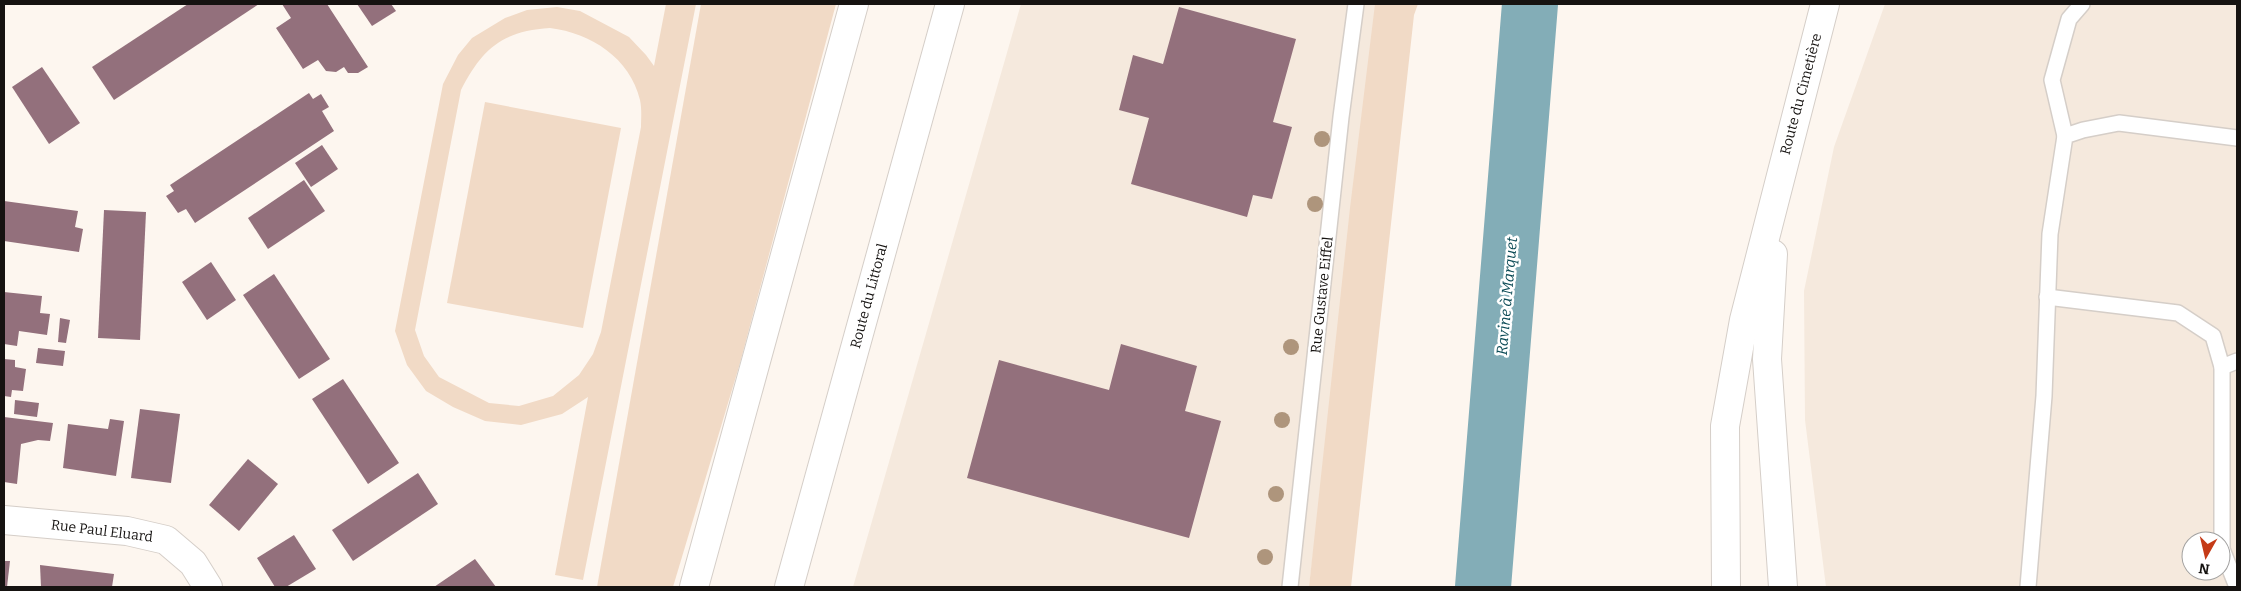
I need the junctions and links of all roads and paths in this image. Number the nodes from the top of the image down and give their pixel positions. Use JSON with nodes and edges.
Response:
{"nodes":[{"id":1,"x":854,"y":4,"type":"edge"},
{"id":2,"x":872,"y":4,"type":"edge"},
{"id":3,"x":950,"y":4,"type":"edge"},
{"id":4,"x":1356,"y":4,"type":"edge"},
{"id":5,"x":1825,"y":4,"type":"edge"},
{"id":6,"x":2082,"y":4,"type":"edge"},
{"id":7,"x":2066,"y":136,"type":"junction"},
{"id":8,"x":2237,"y":138,"type":"edge"},
{"id":9,"x":1777,"y":185,"type":"junction"},
{"id":10,"x":2047,"y":297,"type":"junction"},
{"id":11,"x":2237,"y":362,"type":"edge"},
{"id":12,"x":2222,"y":367,"type":"junction"},
{"id":13,"x":4,"y":520,"type":"edge"},
{"id":14,"x":208,"y":587,"type":"edge"},
{"id":15,"x":694,"y":587,"type":"edge"},
{"id":16,"x":712,"y":587,"type":"edge"},
{"id":17,"x":789,"y":587,"type":"edge"},
{"id":18,"x":1290,"y":587,"type":"edge"},
{"id":19,"x":1726,"y":587,"type":"edge"},
{"id":20,"x":1783,"y":587,"type":"edge"},
{"id":21,"x":2028,"y":587,"type":"edge"},
{"id":22,"x":2237,"y":587,"type":"edge"}],
"edges":[{"from":1,"to":15,"type":"main road"},
{"from":2,"to":16,"type":"main road"},
{"from":3,"to":17,"type":"main road","name":"Route du Littoral"},
{"from":4,"to":18,"type":"lane","name":"Rue Gustave Eiffel"},
{"from":5,"to":9,"type":"main road","name":"Route du Cimetière"},
{"from":6,"to":7,"type":"lane"},
{"from":7,"to":8,"type":"lane"},
{"from":7,"to":10,"type":"lane"},
{"from":9,"to":19,"type":"main road"},
{"from":9,"to":20,"type":"main road"},
{"from":10,"to":12,"type":"lane"},
{"from":10,"to":21,"type":"lane"},
{"from":11,"to":12,"type":"lane"},
{"from":12,"to":22,"type":"lane"},
{"from":13,"to":14,"type":"main road","name":"Rue Paul Eluard"}]}
